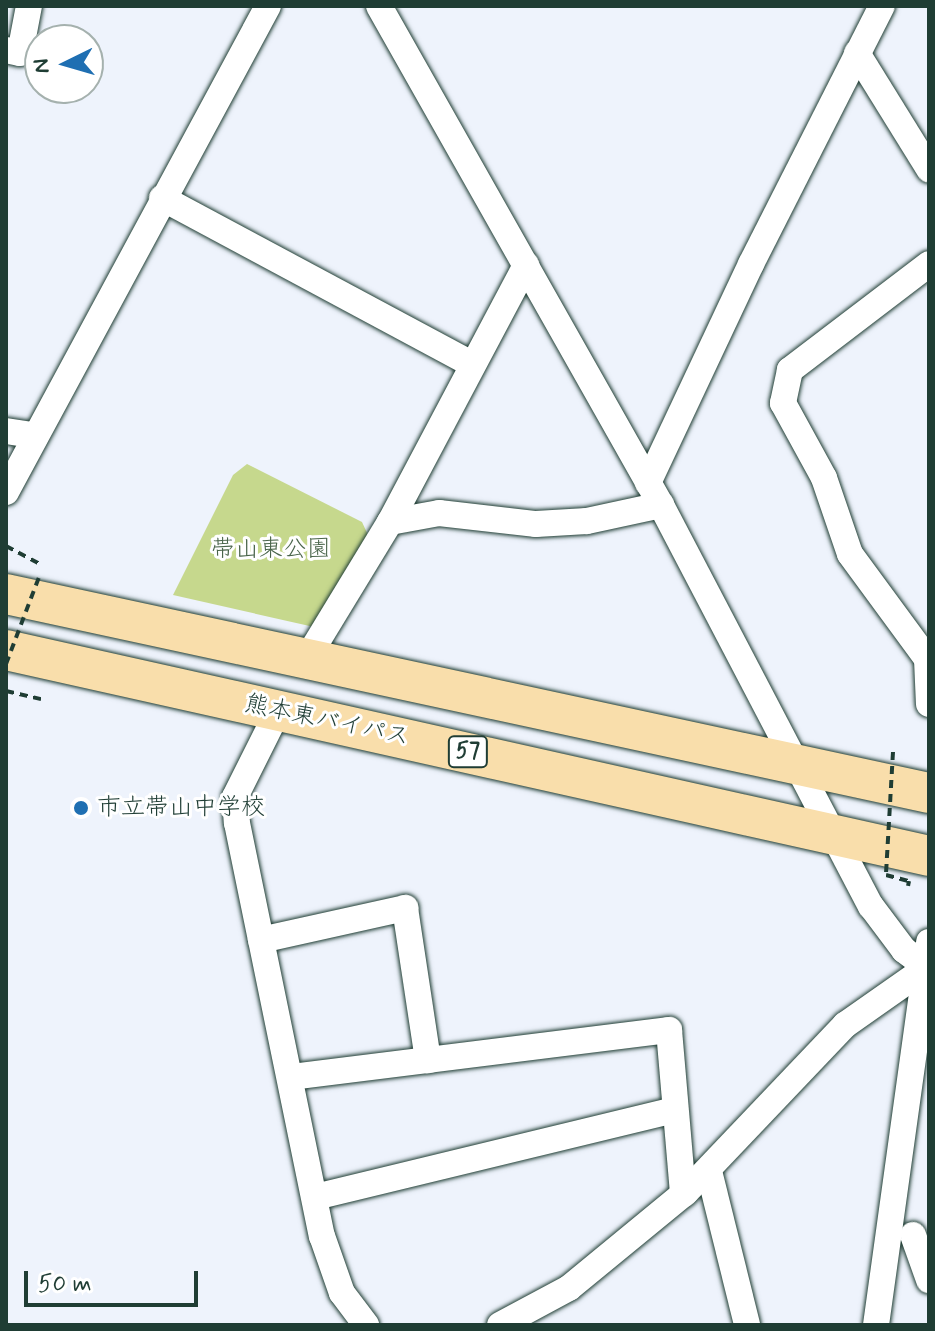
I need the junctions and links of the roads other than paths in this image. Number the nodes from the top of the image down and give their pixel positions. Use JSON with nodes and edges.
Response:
{"nodes":[{"id":1,"x":29,"y":6,"type":"edge"},
{"id":2,"x":268,"y":6,"type":"edge"},
{"id":3,"x":379,"y":6,"type":"edge"},
{"id":4,"x":882,"y":6,"type":"edge"},
{"id":5,"x":6,"y":50,"type":"edge"},
{"id":6,"x":857,"y":53,"type":"junction"},
{"id":7,"x":929,"y":169,"type":"edge"},
{"id":8,"x":162,"y":198,"type":"junction"},
{"id":9,"x":929,"y":264,"type":"edge"},
{"id":10,"x":526,"y":265,"type":"junction"},
{"id":11,"x":472,"y":364,"type":"junction"},
{"id":12,"x":6,"y":431,"type":"edge"},
{"id":13,"x":36,"y":436,"type":"junction"},
{"id":14,"x":6,"y":492,"type":"edge"},
{"id":15,"x":654,"y":494,"type":"junction"},
{"id":16,"x":390,"y":522,"type":"junction"},
{"id":17,"x":6,"y":594,"type":"edge"},
{"id":18,"x":6,"y":650,"type":"edge"},
{"id":19,"x":306,"y":660,"type":"junction"},
{"id":20,"x":929,"y":704,"type":"edge"},
{"id":21,"x":278,"y":711,"type":"junction"},
{"id":22,"x":795,"y":761,"type":"junction"},
{"id":23,"x":929,"y":793,"type":"edge"},
{"id":24,"x":830,"y":832,"type":"junction"},
{"id":25,"x":919,"y":871,"type":"edge"},
{"id":26,"x":261,"y":940,"type":"junction"},
{"id":27,"x":928,"y":960,"type":"edge"},
{"id":28,"x":428,"y":1060,"type":"junction"},
{"id":29,"x":291,"y":1077,"type":"junction"},
{"id":30,"x":675,"y":1110,"type":"junction"},
{"id":31,"x":709,"y":1171,"type":"junction"},
{"id":32,"x":683,"y":1194,"type":"junction"},
{"id":33,"x":315,"y":1197,"type":"junction"},
{"id":34,"x":911,"y":1231,"type":"edge"},
{"id":35,"x":929,"y":1280,"type":"edge"},
{"id":36,"x":366,"y":1325,"type":"edge"},
{"id":37,"x":500,"y":1325,"type":"edge"},
{"id":38,"x":747,"y":1325,"type":"edge"},
{"id":39,"x":876,"y":1325,"type":"edge"}],
"edges":[{"from":1,"to":5,"type":"street"},
{"from":2,"to":8,"type":"street"},
{"from":3,"to":10,"type":"street"},
{"from":4,"to":6,"type":"street"},
{"from":6,"to":7,"type":"street"},
{"from":6,"to":15,"type":"street"},
{"from":8,"to":11,"type":"street"},
{"from":8,"to":13,"type":"street"},
{"from":9,"to":20,"type":"street"},
{"from":10,"to":11,"type":"street"},
{"from":10,"to":15,"type":"street"},
{"from":11,"to":16,"type":"street"},
{"from":12,"to":13,"type":"street"},
{"from":13,"to":14,"type":"street"},
{"from":15,"to":16,"type":"street"},
{"from":15,"to":22,"type":"street"},
{"from":16,"to":19,"type":"street"},
{"from":17,"to":19,"type":"highway","number":"57"},
{"from":18,"to":21,"type":"highway","name":"熊本東バイパス","number":"57"},
{"from":19,"to":22,"type":"highway","number":"57"},
{"from":21,"to":24,"type":"highway","name":"熊本東バイパス","number":"57"},
{"from":21,"to":26,"type":"street"},
{"from":22,"to":23,"type":"highway","number":"57"},
{"from":22,"to":24,"type":"street"},
{"from":24,"to":25,"type":"highway","name":"熊本東バイパス","number":"57"},
{"from":24,"to":27,"type":"street"},
{"from":26,"to":28,"type":"street"},
{"from":26,"to":29,"type":"street"},
{"from":27,"to":31,"type":"street"},
{"from":27,"to":34,"type":"street"},
{"from":28,"to":29,"type":"street"},
{"from":28,"to":30,"type":"street"},
{"from":29,"to":33,"type":"street"},
{"from":30,"to":32,"type":"street"},
{"from":30,"to":33,"type":"street"},
{"from":31,"to":32,"type":"street"},
{"from":31,"to":38,"type":"street"},
{"from":32,"to":37,"type":"street"},
{"from":33,"to":36,"type":"street"},
{"from":34,"to":35,"type":"street"},
{"from":34,"to":39,"type":"street"}]}
